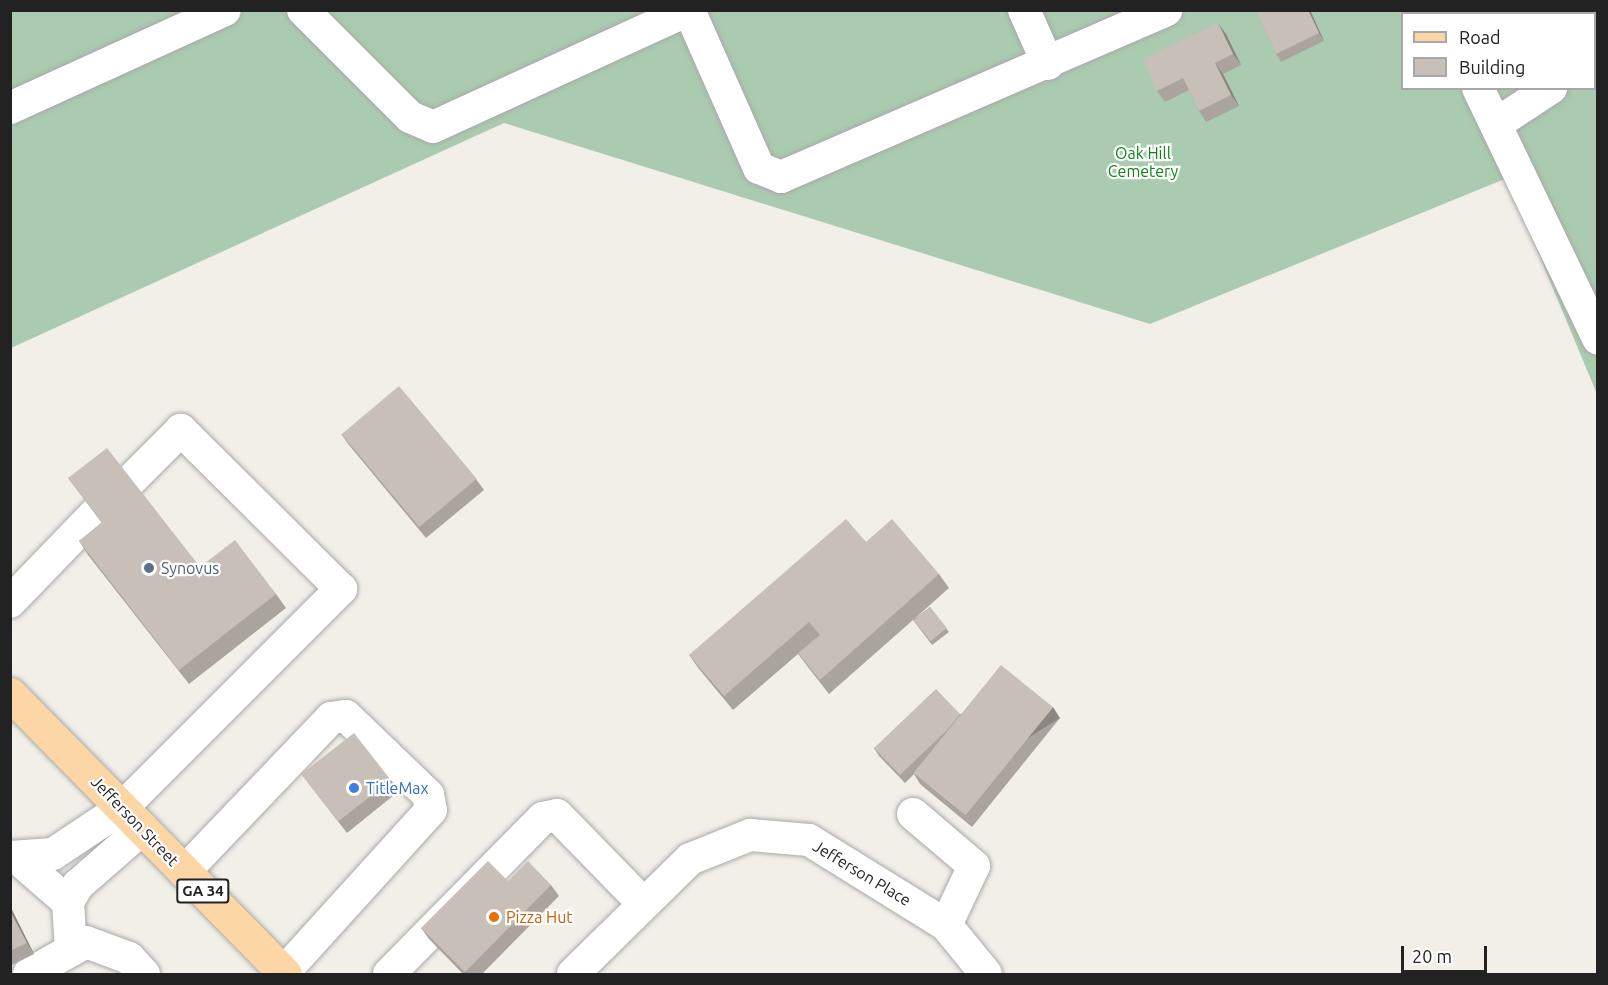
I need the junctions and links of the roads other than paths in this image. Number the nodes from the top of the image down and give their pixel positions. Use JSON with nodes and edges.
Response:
{"nodes":[{"id":1,"x":225,"y":10,"type":"edge"},
{"id":2,"x":303,"y":10,"type":"edge"},
{"id":3,"x":688,"y":10,"type":"edge"},
{"id":4,"x":1023,"y":10,"type":"edge"},
{"id":5,"x":1166,"y":10,"type":"edge"},
{"id":6,"x":1048,"y":64,"type":"junction"},
{"id":7,"x":1479,"y":90,"type":"edge"},
{"id":8,"x":1548,"y":90,"type":"edge"},
{"id":9,"x":10,"y":108,"type":"edge"},
{"id":10,"x":1496,"y":124,"type":"junction"},
{"id":11,"x":1588,"y":290,"type":"edge"},
{"id":12,"x":1598,"y":339,"type":"edge"},
{"id":13,"x":131,"y":480,"type":"edge"},
{"id":14,"x":95,"y":514,"type":"edge"},
{"id":15,"x":10,"y":602,"type":"edge"},
{"id":16,"x":10,"y":694,"type":"edge"},
{"id":17,"x":913,"y":814,"type":"dead end"},
{"id":18,"x":132,"y":818,"type":"junction"},
{"id":19,"x":14,"y":857,"type":"edge"},
{"id":20,"x":184,"y":872,"type":"junction"},
{"id":21,"x":68,"y":902,"type":"junction"},
{"id":22,"x":644,"y":904,"type":"junction"},
{"id":23,"x":946,"y":925,"type":"junction"},
{"id":24,"x":70,"y":950,"type":"junction"},
{"id":25,"x":276,"y":972,"type":"edge"},
{"id":26,"x":28,"y":975,"type":"edge"},
{"id":27,"x":144,"y":975,"type":"edge"},
{"id":28,"x":389,"y":975,"type":"edge"},
{"id":29,"x":573,"y":975,"type":"edge"},
{"id":30,"x":987,"y":975,"type":"edge"}],
"edges":[{"from":1,"to":9,"type":"street"},
{"from":2,"to":3,"type":"street"},
{"from":3,"to":6,"type":"street"},
{"from":4,"to":6,"type":"street"},
{"from":5,"to":6,"type":"street"},
{"from":7,"to":10,"type":"street"},
{"from":8,"to":10,"type":"street"},
{"from":10,"to":11,"type":"street"},
{"from":11,"to":12,"type":"street"},
{"from":13,"to":18,"type":"street"},
{"from":14,"to":15,"type":"street"},
{"from":16,"to":18,"type":"main road","name":"Jefferson Street","number":"GA 34"},
{"from":17,"to":23,"type":"street"},
{"from":18,"to":19,"type":"street"},
{"from":18,"to":20,"type":"main road","name":"Jefferson Street","number":"GA 34"},
{"from":18,"to":21,"type":"street"},
{"from":19,"to":21,"type":"street"},
{"from":20,"to":25,"type":"main road","name":"Jefferson Street","number":"GA 34"},
{"from":20,"to":25,"type":"street"},
{"from":21,"to":24,"type":"street"},
{"from":22,"to":23,"type":"street","name":"Jefferson Place"},
{"from":22,"to":28,"type":"street"},
{"from":22,"to":29,"type":"street","name":"Jefferson Place"},
{"from":23,"to":30,"type":"street","name":"Jefferson Place"},
{"from":24,"to":26,"type":"street"},
{"from":24,"to":27,"type":"street"}]}
